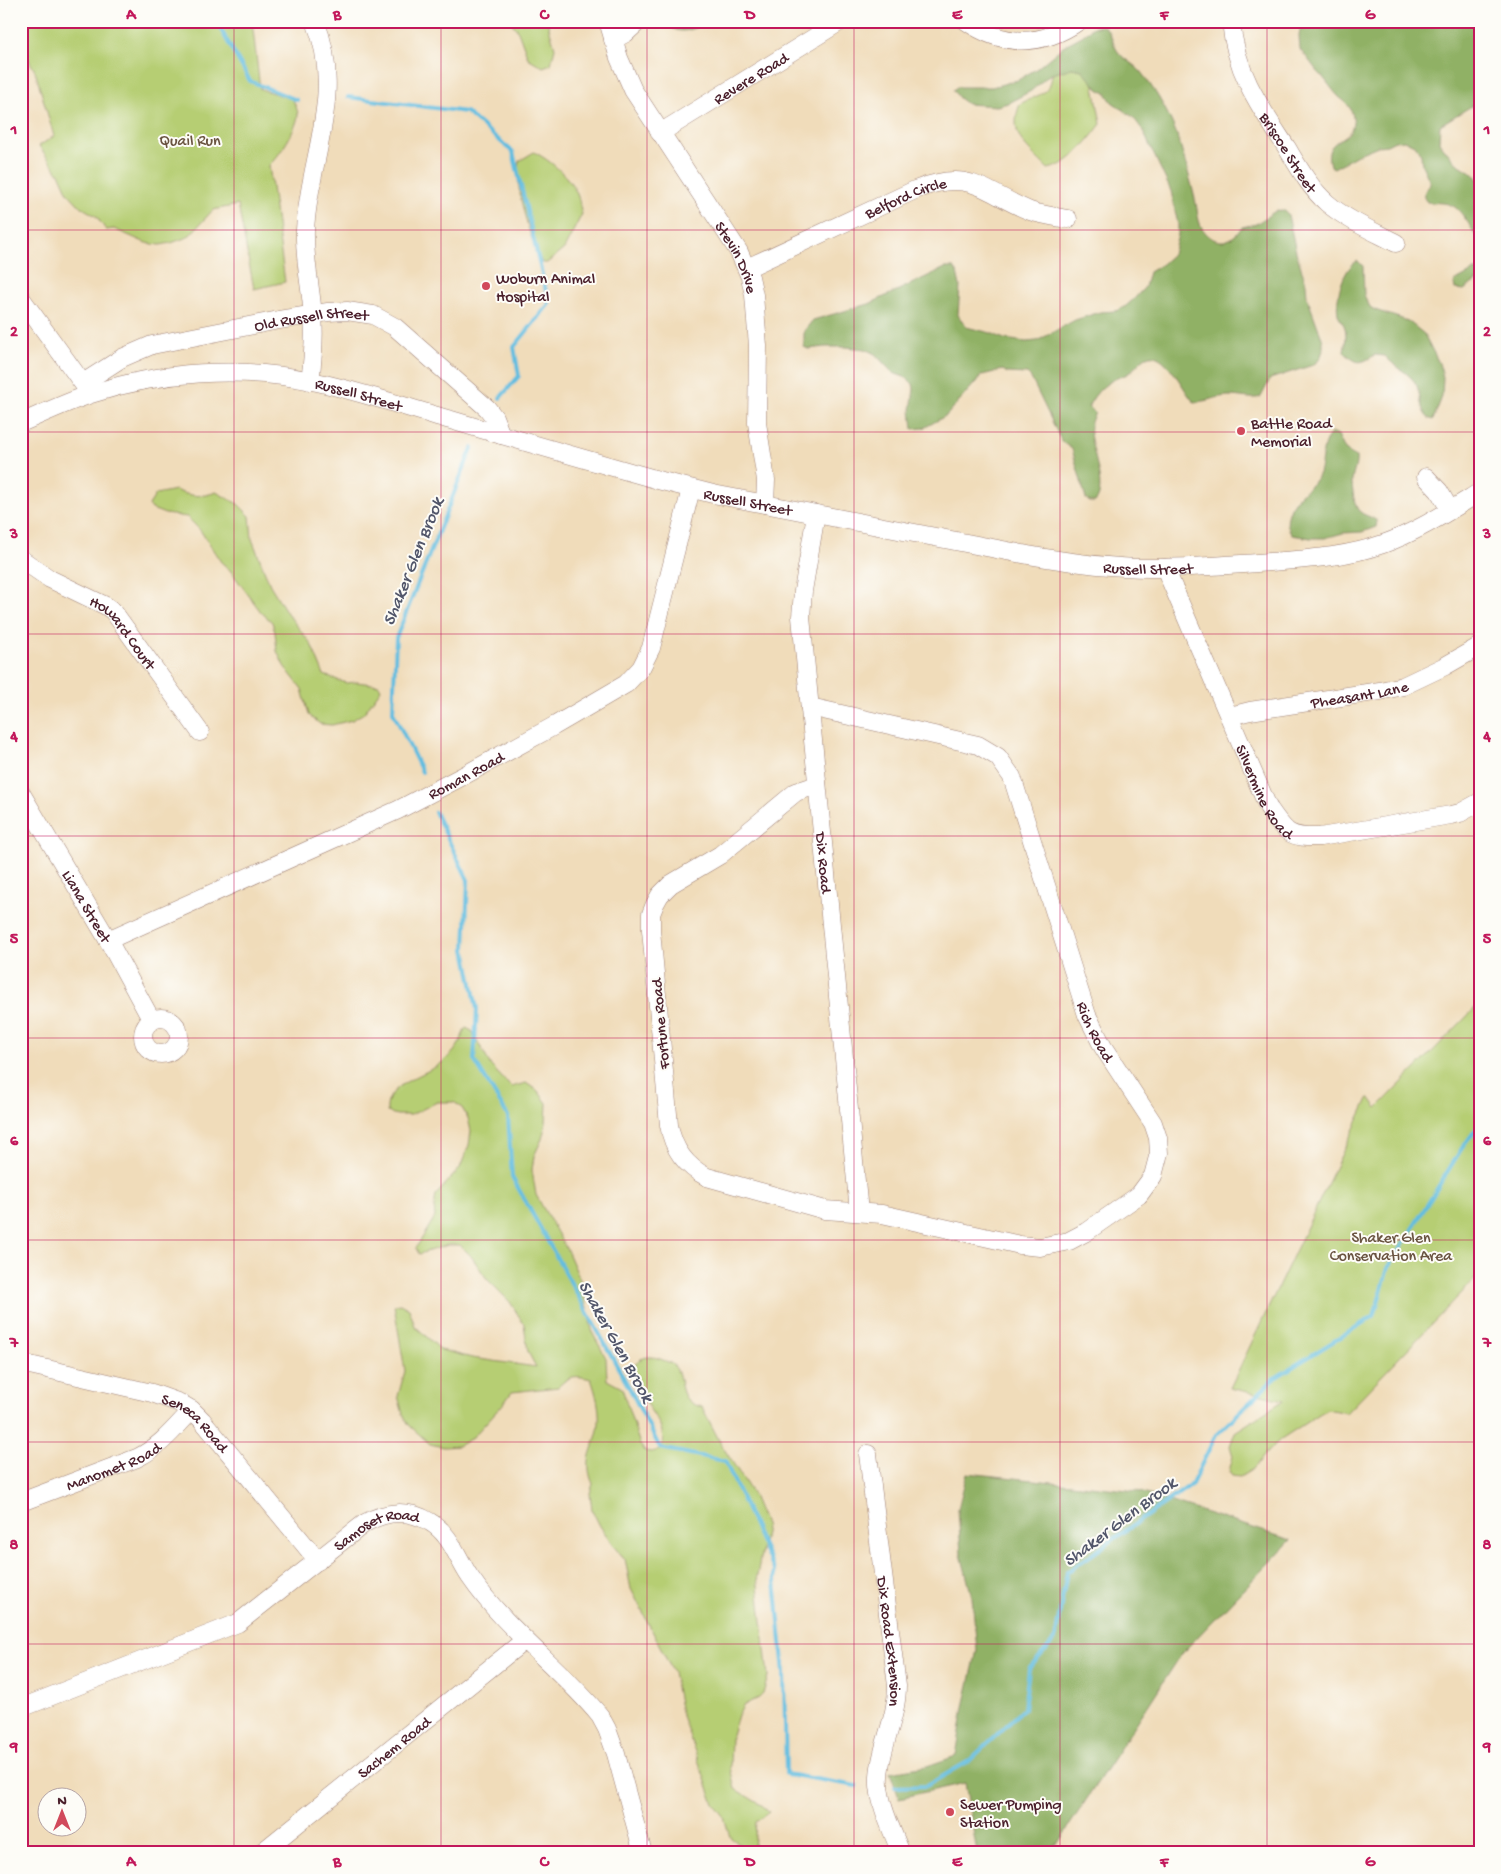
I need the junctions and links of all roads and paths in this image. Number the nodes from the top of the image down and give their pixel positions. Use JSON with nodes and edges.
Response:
{"nodes":[{"id":1,"x":315,"y":21,"type":"edge"},
{"id":2,"x":608,"y":21,"type":"edge"},
{"id":3,"x":639,"y":21,"type":"edge"},
{"id":4,"x":841,"y":21,"type":"edge"},
{"id":5,"x":966,"y":21,"type":"edge"},
{"id":6,"x":1079,"y":21,"type":"edge"},
{"id":7,"x":1231,"y":21,"type":"edge"},
{"id":8,"x":613,"y":40,"type":"junction"},
{"id":9,"x":660,"y":133,"type":"junction"},
{"id":10,"x":1068,"y":219,"type":"dead end"},
{"id":11,"x":1396,"y":243,"type":"dead end"},
{"id":12,"x":747,"y":268,"type":"junction"},
{"id":13,"x":21,"y":298,"type":"edge"},
{"id":14,"x":313,"y":314,"type":"junction"},
{"id":15,"x":310,"y":381,"type":"junction"},
{"id":16,"x":87,"y":389,"type":"junction"},
{"id":17,"x":21,"y":423,"type":"edge"},
{"id":18,"x":501,"y":435,"type":"junction"},
{"id":19,"x":1426,"y":477,"type":"dead end"},
{"id":20,"x":691,"y":489,"type":"junction"},
{"id":21,"x":1480,"y":492,"type":"edge"},
{"id":22,"x":765,"y":504,"type":"junction"},
{"id":23,"x":1450,"y":510,"type":"junction"},
{"id":24,"x":816,"y":514,"type":"junction"},
{"id":25,"x":21,"y":559,"type":"edge"},
{"id":26,"x":1165,"y":568,"type":"junction"},
{"id":27,"x":1480,"y":646,"type":"edge"},
{"id":28,"x":810,"y":707,"type":"junction"},
{"id":29,"x":1230,"y":716,"type":"junction"},
{"id":30,"x":200,"y":732,"type":"dead end"},
{"id":31,"x":817,"y":785,"type":"junction"},
{"id":32,"x":21,"y":793,"type":"edge"},
{"id":33,"x":1480,"y":802,"type":"edge"},
{"id":34,"x":108,"y":940,"type":"junction"},
{"id":35,"x":152,"y":1021,"type":"dead end"},
{"id":36,"x":859,"y":1212,"type":"junction"},
{"id":37,"x":21,"y":1363,"type":"edge"},
{"id":38,"x":192,"y":1410,"type":"junction"},
{"id":39,"x":868,"y":1454,"type":"dead end"},
{"id":40,"x":21,"y":1502,"type":"edge"},
{"id":41,"x":318,"y":1560,"type":"junction"},
{"id":42,"x":525,"y":1640,"type":"junction"},
{"id":43,"x":21,"y":1708,"type":"edge"},
{"id":44,"x":261,"y":1853,"type":"edge"},
{"id":45,"x":643,"y":1853,"type":"edge"},
{"id":46,"x":901,"y":1853,"type":"edge"}],
"edges":[{"from":1,"to":14,"type":"street"},
{"from":2,"to":8,"type":"street","name":"Stevin Drive"},
{"from":3,"to":8,"type":"street"},
{"from":4,"to":9,"type":"street","name":"Revere Road"},
{"from":5,"to":6,"type":"street"},
{"from":7,"to":11,"type":"street","name":"Briscoe Street"},
{"from":8,"to":9,"type":"street","name":"Stevin Drive"},
{"from":9,"to":12,"type":"street","name":"Stevin Drive"},
{"from":10,"to":12,"type":"street","name":"Belford Circle"},
{"from":12,"to":22,"type":"street","name":"Stevin Drive"},
{"from":13,"to":16,"type":"street"},
{"from":14,"to":15,"type":"street"},
{"from":14,"to":16,"type":"street","name":"Old Russell Street"},
{"from":14,"to":18,"type":"street","name":"Old Russell Street"},
{"from":15,"to":16,"type":"street","name":"Russell Street"},
{"from":15,"to":18,"type":"street","name":"Russell Street"},
{"from":16,"to":17,"type":"street","name":"Russell Street"},
{"from":18,"to":20,"type":"street","name":"Russell Street"},
{"from":19,"to":23,"type":"street"},
{"from":20,"to":22,"type":"street","name":"Russell Street"},
{"from":20,"to":34,"type":"street","name":"Roman Road"},
{"from":21,"to":23,"type":"street","name":"Russell Street"},
{"from":22,"to":24,"type":"street","name":"Russell Street"},
{"from":23,"to":26,"type":"street","name":"Russell Street"},
{"from":24,"to":26,"type":"street","name":"Russell Street"},
{"from":24,"to":28,"type":"street","name":"Dix Road"},
{"from":25,"to":30,"type":"street","name":"Howard Court"},
{"from":26,"to":29,"type":"street","name":"Silvermine Road"},
{"from":27,"to":29,"type":"street","name":"Pheasant Lane"},
{"from":28,"to":31,"type":"street","name":"Dix Road"},
{"from":28,"to":36,"type":"street","name":"Rich Road"},
{"from":29,"to":33,"type":"street","name":"Silvermine Road"},
{"from":31,"to":36,"type":"street","name":"Dix Road"},
{"from":31,"to":36,"type":"street","name":"Fortune Road"},
{"from":32,"to":34,"type":"street","name":"Liana Street"},
{"from":34,"to":35,"type":"street","name":"Liana Street"},
{"from":37,"to":38,"type":"street","name":"Seneca Road"},
{"from":38,"to":40,"type":"street","name":"Manomet Road"},
{"from":38,"to":41,"type":"street","name":"Seneca Road"},
{"from":39,"to":46,"type":"street","name":"Dix Road Extension"},
{"from":41,"to":42,"type":"street","name":"Samoset Road"},
{"from":41,"to":43,"type":"street","name":"Samoset Road"},
{"from":42,"to":44,"type":"street","name":"Sachem Road"},
{"from":42,"to":45,"type":"street","name":"Samoset Road"}]}
